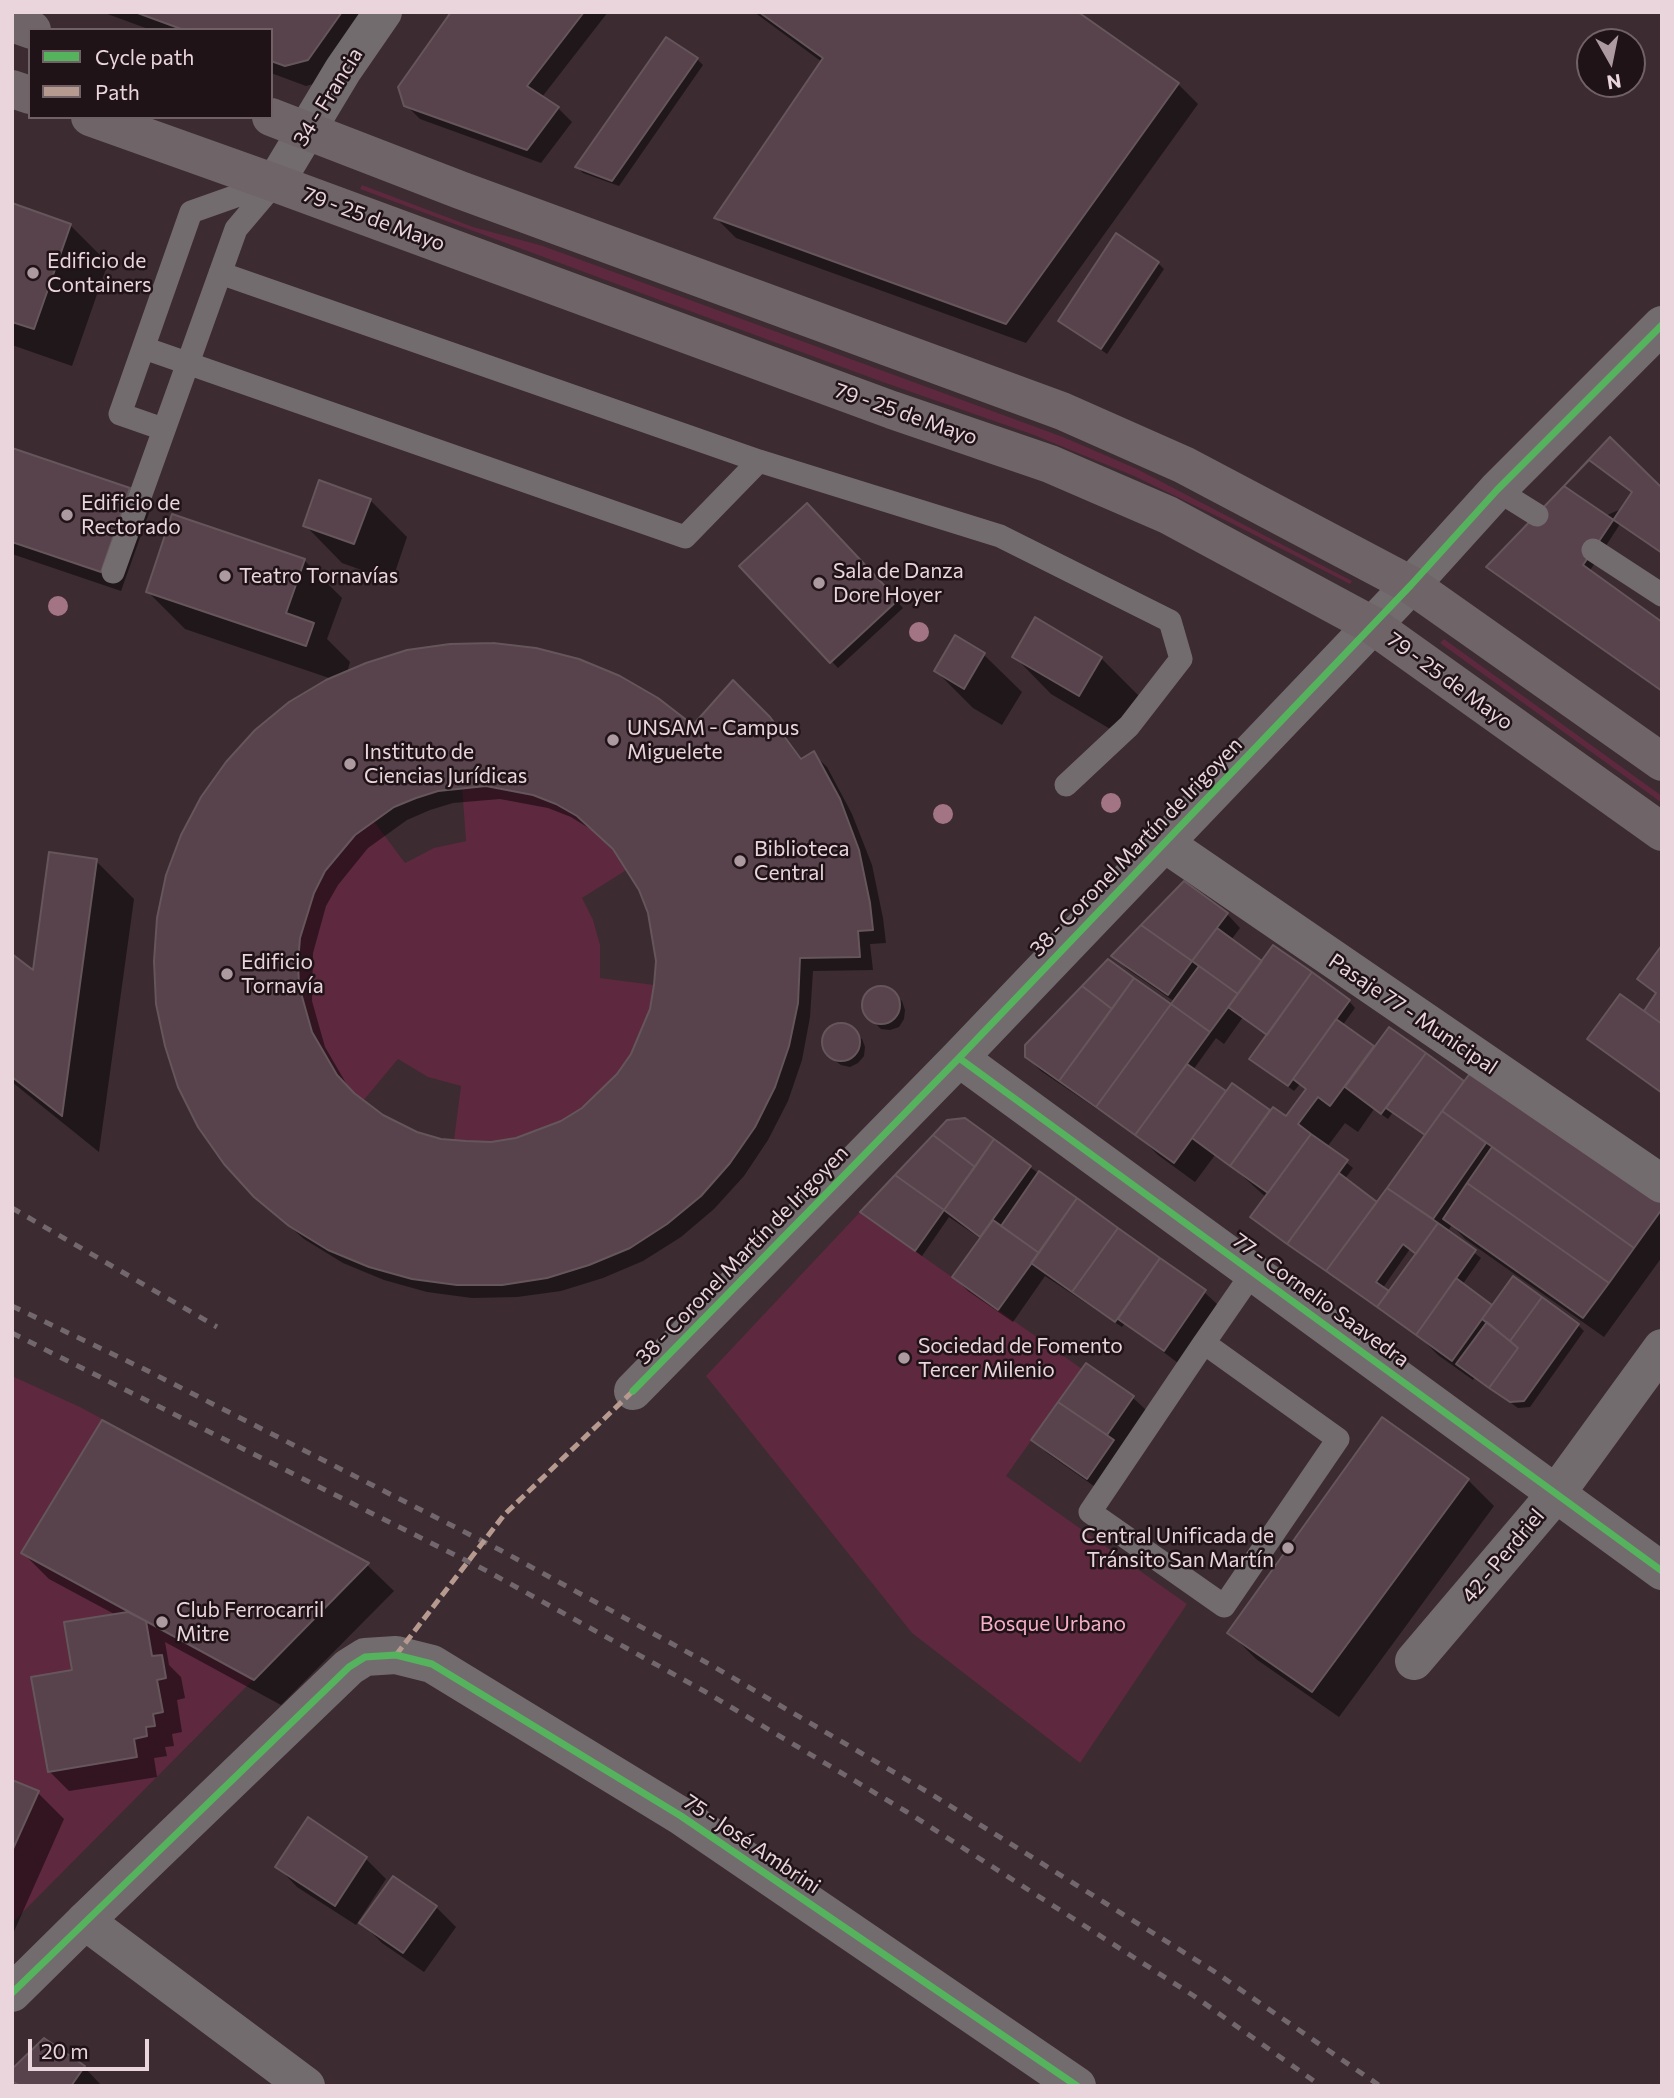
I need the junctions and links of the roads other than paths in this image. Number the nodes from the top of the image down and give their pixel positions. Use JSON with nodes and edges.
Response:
{"nodes":[{"id":1,"x":383,"y":12,"type":"edge"},
{"id":2,"x":96,"y":119,"type":"edge"},
{"id":3,"x":288,"y":123,"type":"edge"},
{"id":4,"x":275,"y":183,"type":"junction"},
{"id":5,"x":220,"y":273,"type":"junction"},
{"id":6,"x":1662,"y":325,"type":"edge"},
{"id":7,"x":144,"y":348,"type":"junction"},
{"id":8,"x":188,"y":362,"type":"junction"},
{"id":9,"x":163,"y":429,"type":"junction"},
{"id":10,"x":759,"y":461,"type":"junction"},
{"id":11,"x":1497,"y":490,"type":"junction"},
{"id":12,"x":1536,"y":515,"type":"dead end"},
{"id":13,"x":1593,"y":550,"type":"dead end"},
{"id":14,"x":113,"y":572,"type":"dead end"},
{"id":15,"x":1410,"y":585,"type":"junction"},
{"id":16,"x":1662,"y":595,"type":"edge"},
{"id":17,"x":1372,"y":625,"type":"junction"},
{"id":18,"x":1662,"y":762,"type":"edge"},
{"id":19,"x":1066,"y":785,"type":"dead end"},
{"id":20,"x":1662,"y":832,"type":"edge"},
{"id":21,"x":1164,"y":844,"type":"junction"},
{"id":22,"x":959,"y":1058,"type":"junction"},
{"id":23,"x":1662,"y":1184,"type":"edge"},
{"id":24,"x":1253,"y":1272,"type":"junction"},
{"id":25,"x":1204,"y":1343,"type":"junction"},
{"id":26,"x":1662,"y":1348,"type":"edge"},
{"id":27,"x":633,"y":1391,"type":"dead end"},
{"id":28,"x":1555,"y":1495,"type":"junction"},
{"id":29,"x":1662,"y":1571,"type":"edge"},
{"id":30,"x":1414,"y":1661,"type":"dead end"},
{"id":31,"x":85,"y":1921,"type":"junction"},
{"id":32,"x":12,"y":1993,"type":"edge"},
{"id":33,"x":306,"y":2086,"type":"edge"},
{"id":34,"x":1077,"y":2086,"type":"edge"}],
"edges":[{"from":1,"to":3,"type":"street","name":"34 - Francia"},
{"from":2,"to":4,"type":"main road","name":"79 - 25 de Mayo"},
{"from":3,"to":4,"type":"street","name":"34 - Francia"},
{"from":3,"to":15,"type":"main road"},
{"from":4,"to":5,"type":"lane"},
{"from":4,"to":7,"type":"lane"},
{"from":4,"to":17,"type":"main road","name":"79 - 25 de Mayo"},
{"from":5,"to":8,"type":"lane"},
{"from":5,"to":10,"type":"lane"},
{"from":6,"to":11,"type":"street","name":"38 - Coronel Martín de Irigoyen"},
{"from":7,"to":8,"type":"lane"},
{"from":7,"to":9,"type":"lane"},
{"from":8,"to":9,"type":"lane"},
{"from":8,"to":10,"type":"lane"},
{"from":9,"to":14,"type":"lane"},
{"from":10,"to":19,"type":"lane"},
{"from":11,"to":12,"type":"lane"},
{"from":11,"to":15,"type":"street","name":"38 - Coronel Martín de Irigoyen"},
{"from":13,"to":16,"type":"lane"},
{"from":15,"to":17,"type":"street","name":"38 - Coronel Martín de Irigoyen"},
{"from":15,"to":18,"type":"main road"},
{"from":17,"to":20,"type":"main road","name":"79 - 25 de Mayo"},
{"from":17,"to":21,"type":"street","name":"38 - Coronel Martín de Irigoyen"},
{"from":21,"to":22,"type":"street","name":"38 - Coronel Martín de Irigoyen"},
{"from":21,"to":23,"type":"street","name":"Pasaje 77 - Municipal"},
{"from":22,"to":24,"type":"street","name":"77 - Cornelio Saavedra"},
{"from":22,"to":27,"type":"street","name":"38 - Coronel Martín de Irigoyen"},
{"from":24,"to":25,"type":"lane"},
{"from":24,"to":28,"type":"street","name":"77 - Cornelio Saavedra"},
{"from":25,"to":25,"type":"lane"},
{"from":26,"to":28,"type":"street","name":"42 - Perdriel"},
{"from":28,"to":29,"type":"street","name":"77 - Cornelio Saavedra"},
{"from":28,"to":30,"type":"street","name":"42 - Perdriel"},
{"from":31,"to":32,"type":"street"},
{"from":31,"to":33,"type":"street"},
{"from":31,"to":34,"type":"street","name":"75 - José Ambrini"}]}
